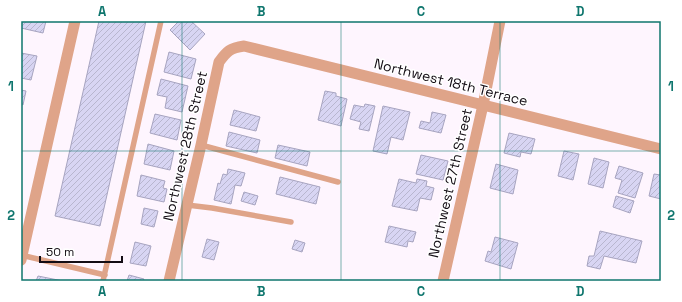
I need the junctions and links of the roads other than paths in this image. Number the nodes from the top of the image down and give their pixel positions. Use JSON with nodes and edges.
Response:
{"nodes":[{"id":1,"x":75,"y":21,"type":"edge"},
{"id":2,"x":160,"y":21,"type":"edge"},
{"id":3,"x":500,"y":21,"type":"edge"},
{"id":4,"x":234,"y":47,"type":"joint"},
{"id":5,"x":483,"y":105,"type":"junction"},
{"id":6,"x":201,"y":145,"type":"junction"},
{"id":7,"x":661,"y":149,"type":"edge"},
{"id":8,"x":338,"y":182,"type":"dead end"},
{"id":9,"x":187,"y":205,"type":"junction"},
{"id":10,"x":291,"y":222,"type":"dead end"},
{"id":11,"x":21,"y":257,"type":"edge"},
{"id":12,"x":104,"y":278,"type":"edge"},
{"id":13,"x":168,"y":281,"type":"edge"},
{"id":14,"x":443,"y":281,"type":"edge"}],
"edges":[{"from":1,"to":11,"type":"street"},
{"from":2,"to":12,"type":"lane"},
{"from":3,"to":5,"type":"street","name":"Northwest 27th Street"},
{"from":4,"to":5,"type":"street","name":"Northwest 18th Terrace"},
{"from":4,"to":6,"type":"street","name":"Northwest 28th Street"},
{"from":5,"to":7,"type":"street","name":"Northwest 18th Terrace"},
{"from":5,"to":14,"type":"street","name":"Northwest 27th Street"},
{"from":6,"to":8,"type":"lane"},
{"from":6,"to":9,"type":"street","name":"Northwest 28th Street"},
{"from":9,"to":10,"type":"lane"},
{"from":9,"to":13,"type":"street","name":"Northwest 28th Street"},
{"from":11,"to":12,"type":"lane"}]}
